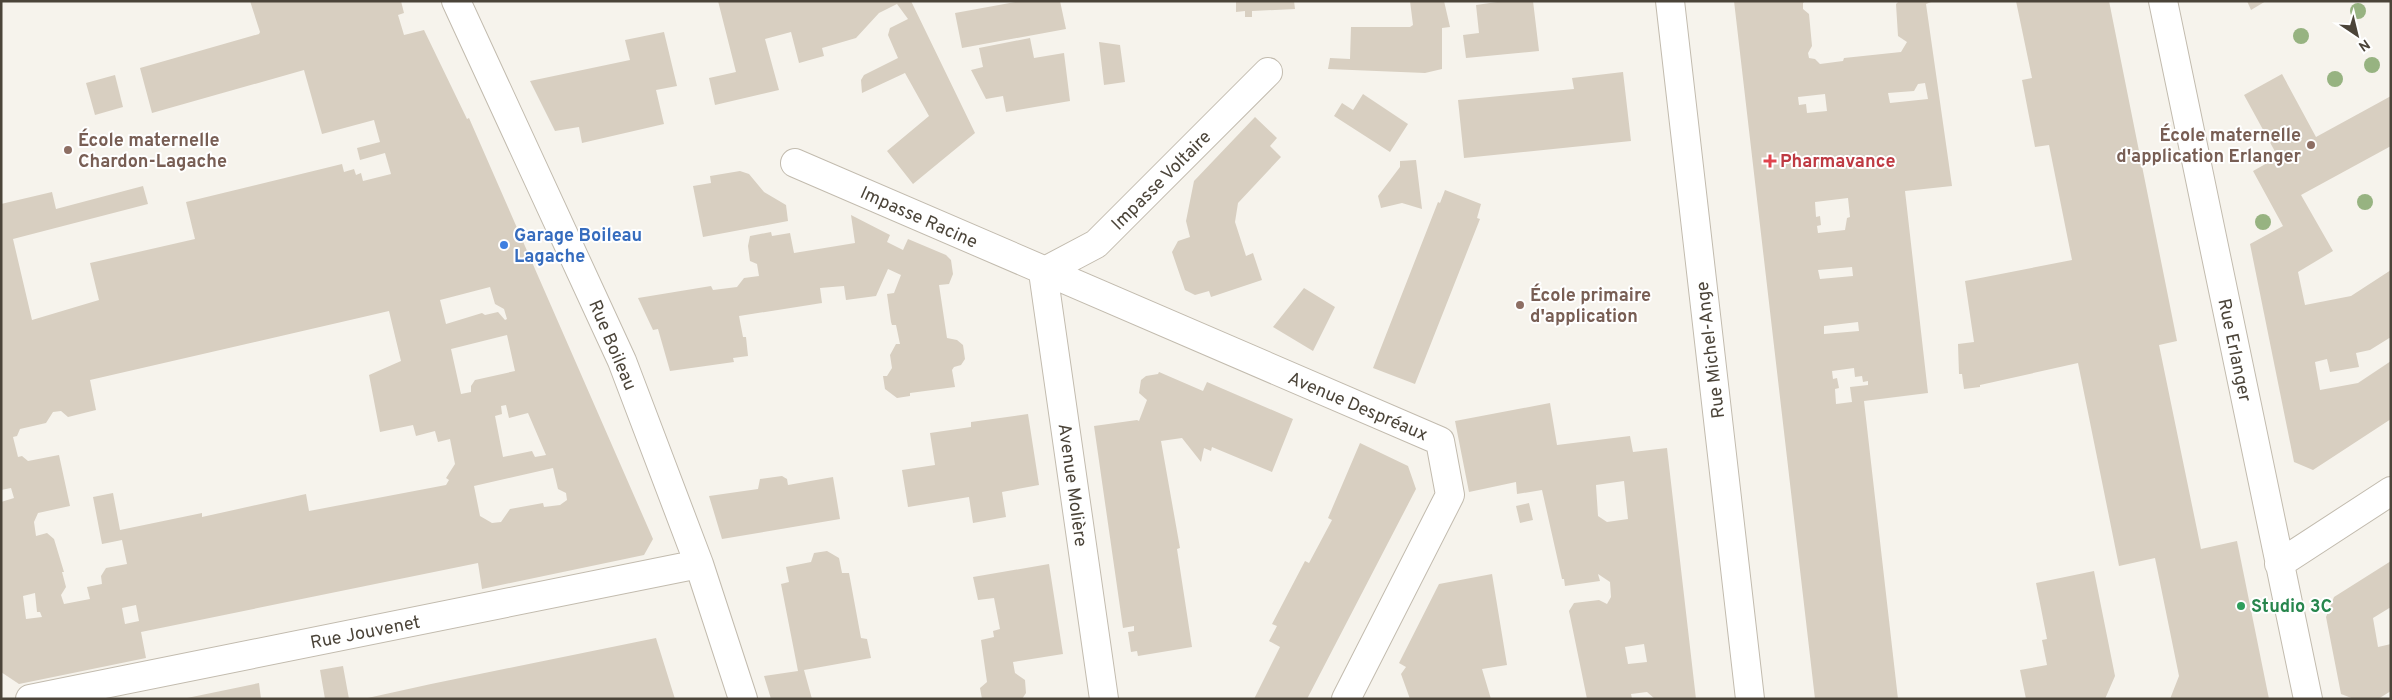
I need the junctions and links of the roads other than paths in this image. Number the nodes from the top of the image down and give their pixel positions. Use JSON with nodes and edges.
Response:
{"nodes":[{"id":1,"x":456,"y":1,"type":"edge"},
{"id":2,"x":1670,"y":1,"type":"edge"},
{"id":3,"x":2163,"y":1,"type":"edge"},
{"id":4,"x":1268,"y":72,"type":"dead end"},
{"id":5,"x":795,"y":163,"type":"dead end"},
{"id":6,"x":1042,"y":272,"type":"junction"},
{"id":7,"x":2391,"y":491,"type":"edge"},
{"id":8,"x":700,"y":564,"type":"junction"},
{"id":9,"x":2279,"y":564,"type":"junction"},
{"id":10,"x":30,"y":699,"type":"edge"},
{"id":11,"x":743,"y":699,"type":"edge"},
{"id":12,"x":1104,"y":699,"type":"edge"},
{"id":13,"x":1346,"y":699,"type":"edge"},
{"id":14,"x":1750,"y":699,"type":"edge"},
{"id":15,"x":2308,"y":699,"type":"edge"}],
"edges":[{"from":1,"to":8,"type":"street","name":"Rue Boileau"},
{"from":2,"to":14,"type":"street","name":"Rue Michel-Ange"},
{"from":3,"to":9,"type":"street","name":"Rue Erlanger"},
{"from":4,"to":6,"type":"street","name":"Impasse Voltaire"},
{"from":5,"to":6,"type":"street","name":"Impasse Racine"},
{"from":6,"to":12,"type":"street","name":"Avenue Molière"},
{"from":6,"to":13,"type":"street","name":"Avenue Despréaux"},
{"from":7,"to":9,"type":"street"},
{"from":8,"to":10,"type":"street","name":"Rue Jouvenet"},
{"from":8,"to":11,"type":"street","name":"Rue Boileau"},
{"from":9,"to":15,"type":"street","name":"Rue Erlanger"}]}
